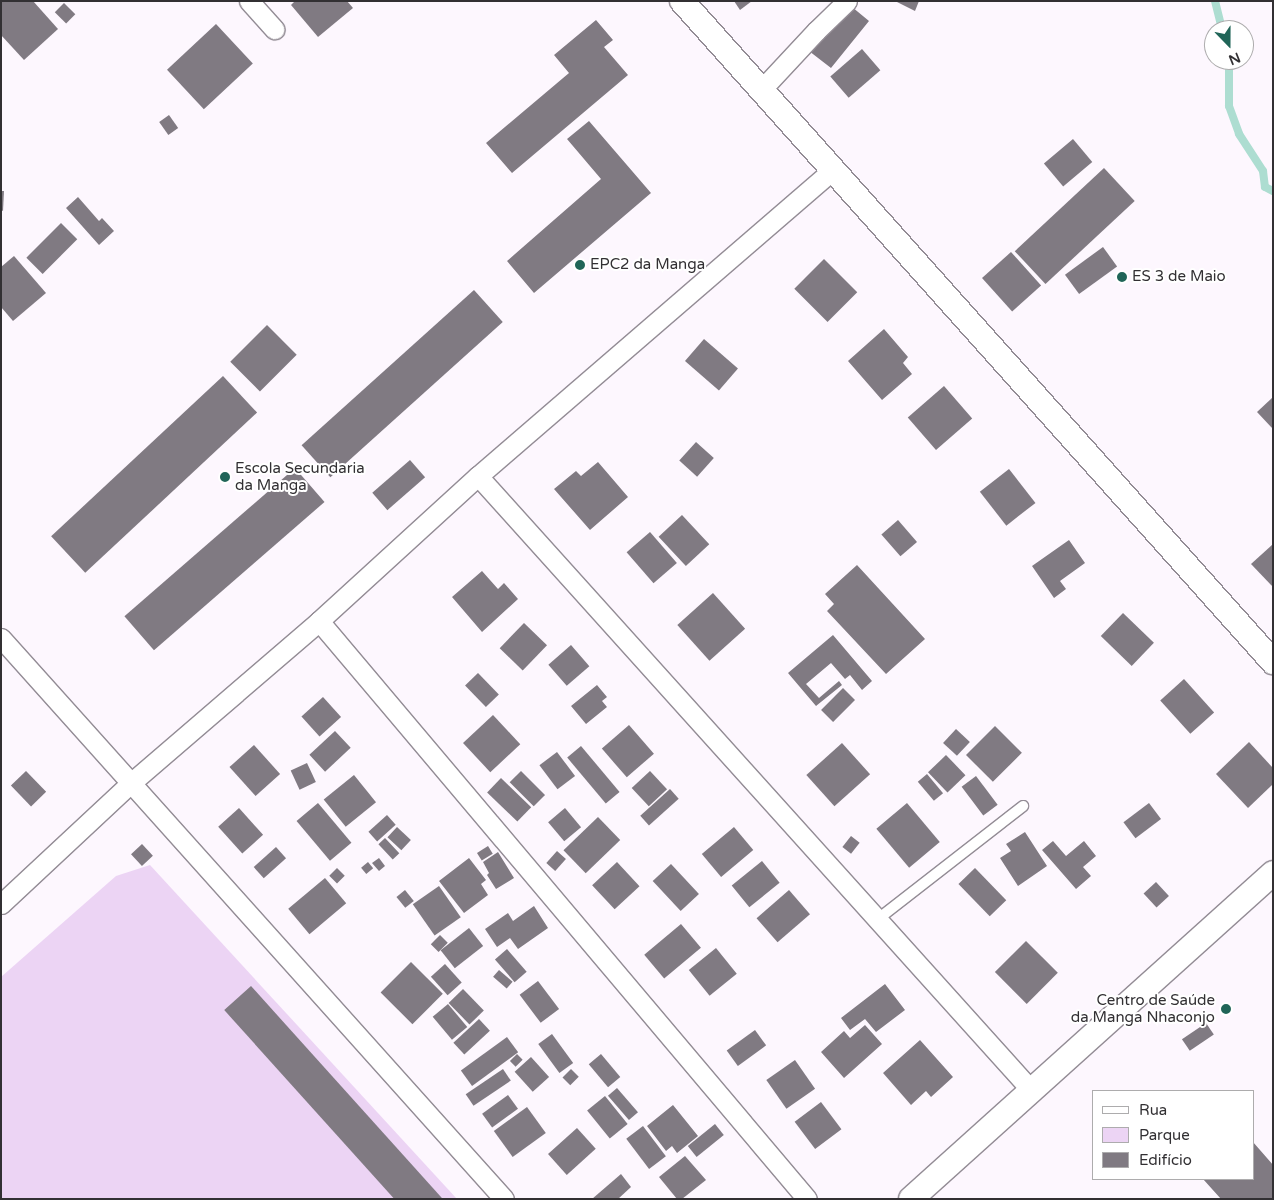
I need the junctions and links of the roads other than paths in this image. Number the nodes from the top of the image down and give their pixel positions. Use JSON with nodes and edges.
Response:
{"nodes":[{"id":1,"x":248,"y":1,"type":"edge"},
{"id":2,"x":682,"y":1,"type":"edge"},
{"id":3,"x":847,"y":1,"type":"edge"},
{"id":4,"x":274,"y":29,"type":"dead end"},
{"id":5,"x":761,"y":90,"type":"junction"},
{"id":6,"x":832,"y":170,"type":"junction"},
{"id":7,"x":478,"y":476,"type":"junction"},
{"id":8,"x":319,"y":621,"type":"junction"},
{"id":9,"x":1,"y":638,"type":"edge"},
{"id":10,"x":1273,"y":662,"type":"edge"},
{"id":11,"x":132,"y":782,"type":"junction"},
{"id":12,"x":1022,"y":806,"type":"dead end"},
{"id":13,"x":1273,"y":874,"type":"edge"},
{"id":14,"x":1,"y":904,"type":"edge"},
{"id":15,"x":878,"y":919,"type":"junction"},
{"id":16,"x":1032,"y":1090,"type":"junction"},
{"id":17,"x":921,"y":1196,"type":"edge"},
{"id":18,"x":504,"y":1199,"type":"edge"},
{"id":19,"x":807,"y":1199,"type":"edge"}],
"edges":[{"from":1,"to":4,"type":"street"},
{"from":2,"to":5,"type":"street"},
{"from":3,"to":5,"type":"street"},
{"from":5,"to":6,"type":"street"},
{"from":6,"to":7,"type":"street"},
{"from":6,"to":10,"type":"street"},
{"from":7,"to":8,"type":"street"},
{"from":7,"to":15,"type":"street"},
{"from":8,"to":11,"type":"street"},
{"from":8,"to":19,"type":"street"},
{"from":9,"to":11,"type":"street"},
{"from":11,"to":14,"type":"street"},
{"from":11,"to":18,"type":"street"},
{"from":12,"to":15,"type":"lane"},
{"from":13,"to":16,"type":"street"},
{"from":15,"to":16,"type":"street"},
{"from":16,"to":17,"type":"street"}]}
